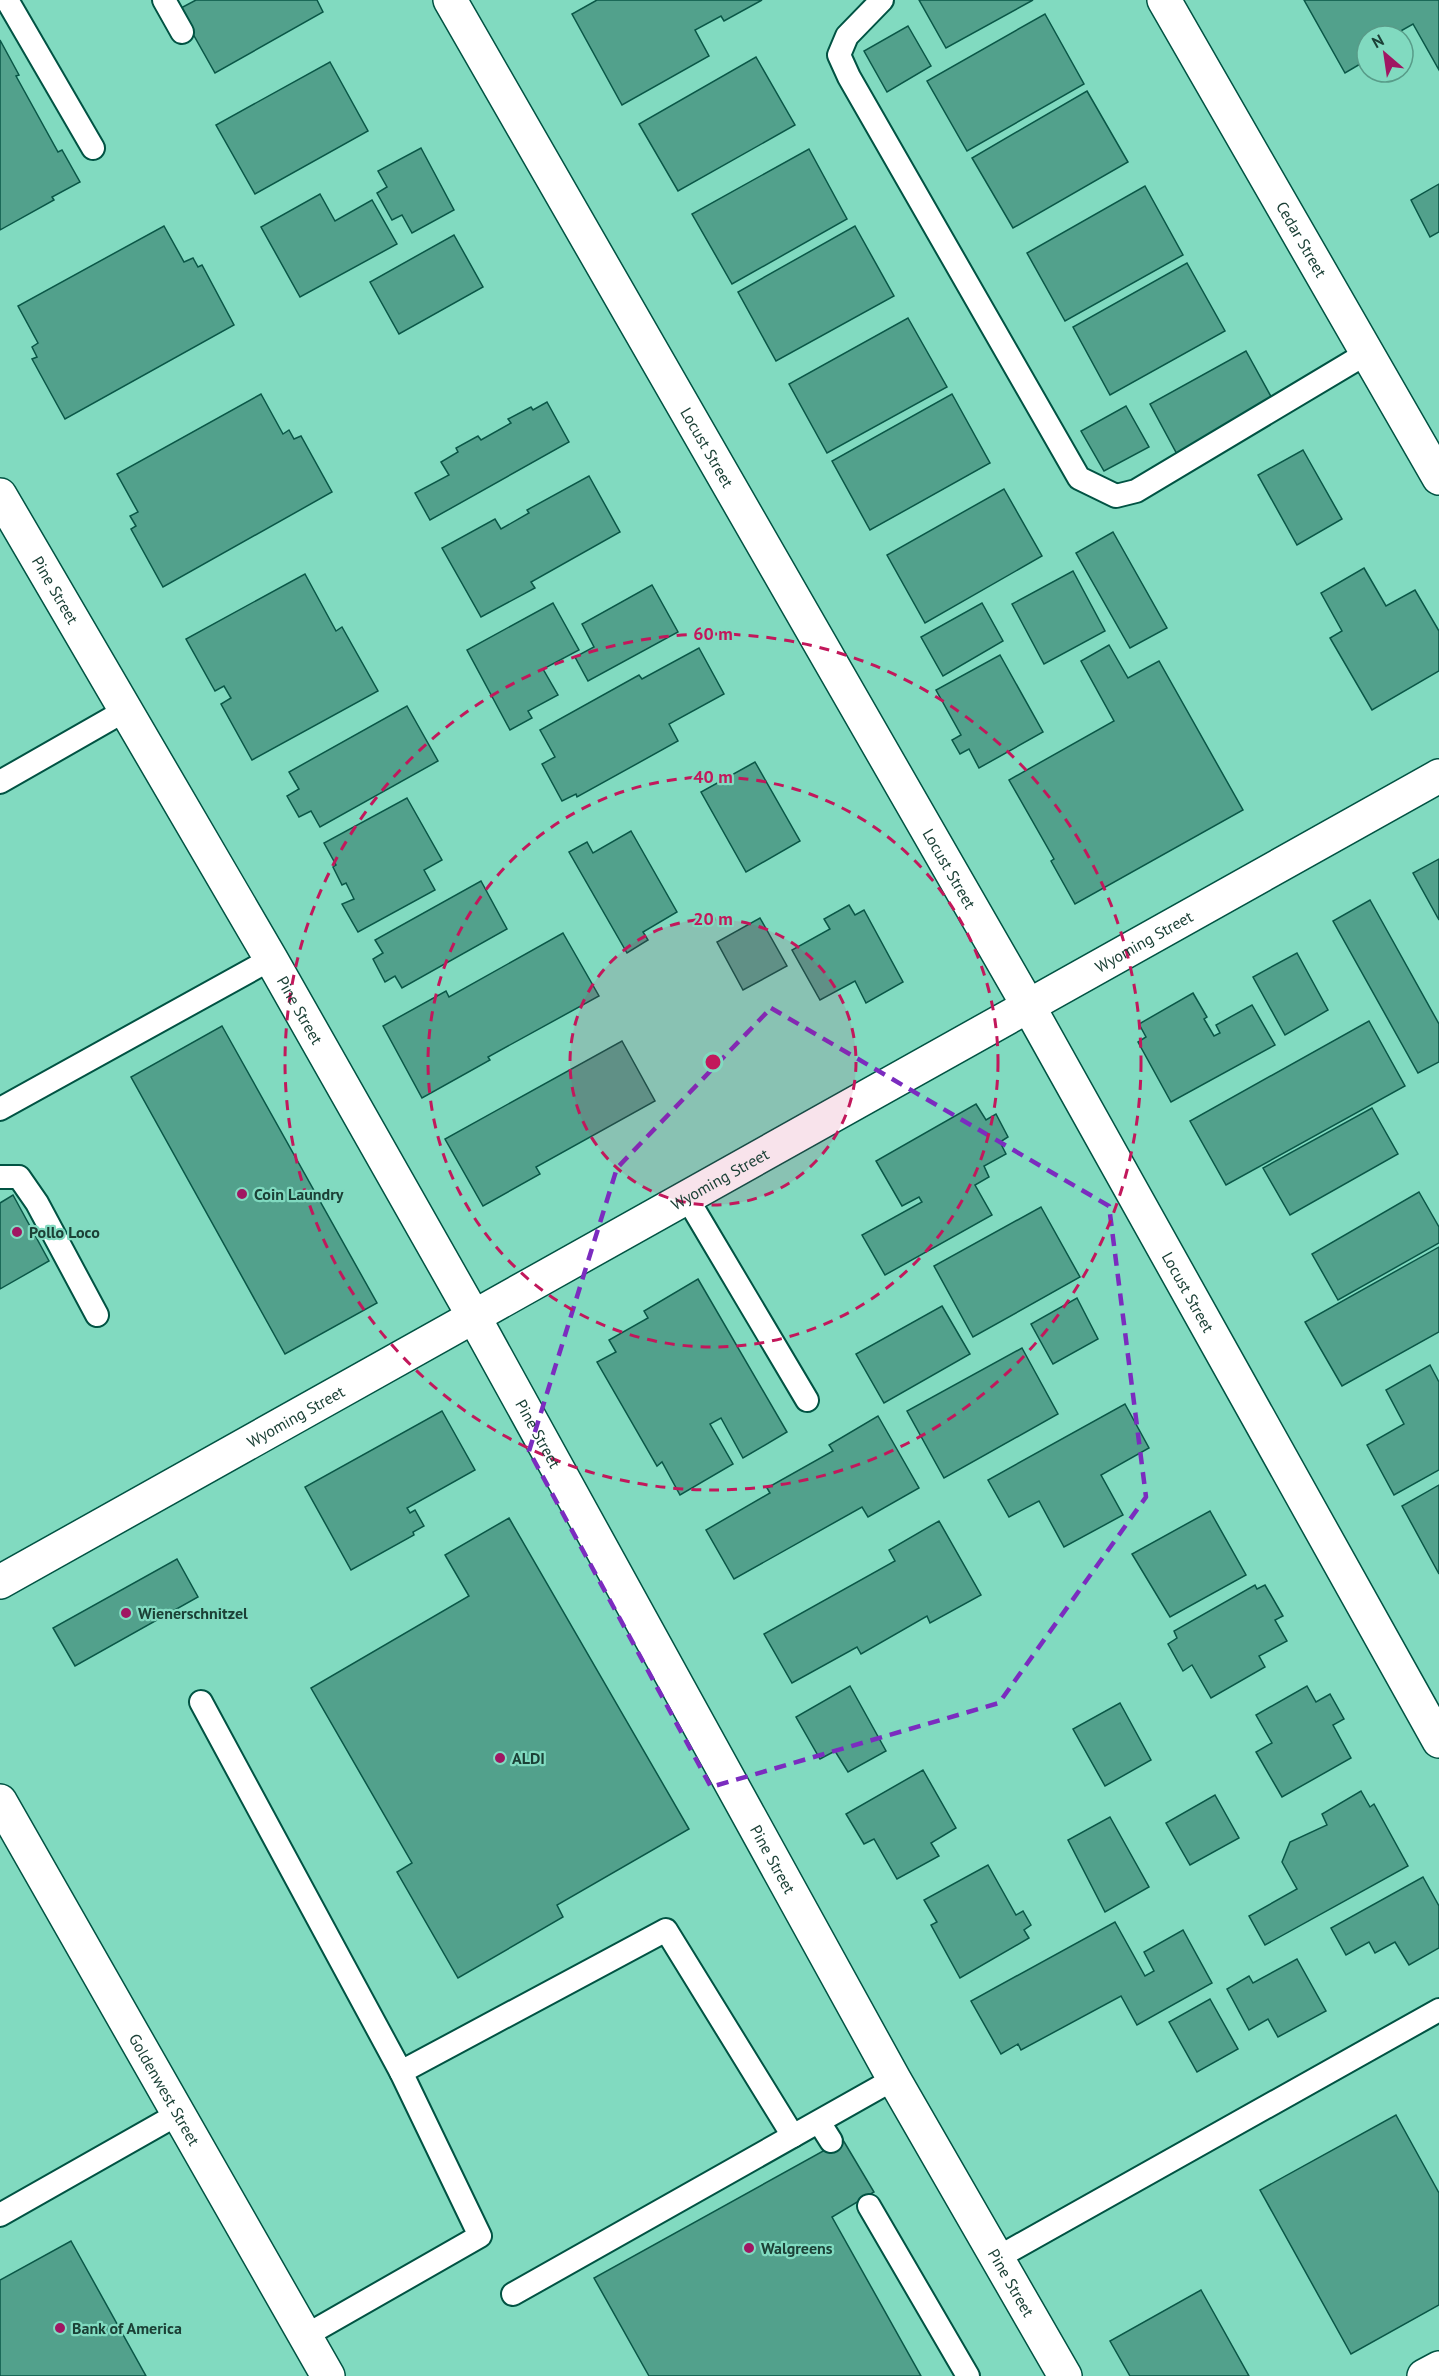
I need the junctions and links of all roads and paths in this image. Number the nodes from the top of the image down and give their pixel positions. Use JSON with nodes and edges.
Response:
{"nodes":[{"id":1,"x":7,"y":0,"type":"edge"},
{"id":2,"x":164,"y":0,"type":"edge"},
{"id":3,"x":450,"y":0,"type":"edge"},
{"id":4,"x":882,"y":0,"type":"edge"},
{"id":5,"x":1164,"y":0,"type":"edge"},
{"id":6,"x":182,"y":32,"type":"dead end"},
{"id":7,"x":93,"y":148,"type":"dead end"},
{"id":8,"x":1367,"y":353,"type":"junction"},
{"id":9,"x":1439,"y":478,"type":"edge"},
{"id":10,"x":0,"y":495,"type":"edge"},
{"id":11,"x":126,"y":710,"type":"junction"},
{"id":12,"x":1439,"y":776,"type":"edge"},
{"id":13,"x":0,"y":782,"type":"edge"},
{"id":14,"x":271,"y":959,"type":"junction"},
{"id":15,"x":1029,"y":1006,"type":"junction"},
{"id":16,"x":0,"y":1108,"type":"edge"},
{"id":17,"x":0,"y":1177,"type":"edge"},
{"id":18,"x":687,"y":1198,"type":"junction"},
{"id":19,"x":97,"y":1315,"type":"dead end"},
{"id":20,"x":474,"y":1317,"type":"junction"},
{"id":21,"x":807,"y":1400,"type":"dead end"},
{"id":22,"x":0,"y":1582,"type":"edge"},
{"id":23,"x":201,"y":1702,"type":"dead end"},
{"id":24,"x":1439,"y":1741,"type":"edge"},
{"id":25,"x":0,"y":1802,"type":"edge"},
{"id":26,"x":1439,"y":2010,"type":"edge"},
{"id":27,"x":401,"y":2072,"type":"junction"},
{"id":28,"x":894,"y":2079,"type":"junction"},
{"id":29,"x":178,"y":2115,"type":"junction"},
{"id":30,"x":819,"y":2122,"type":"junction"},
{"id":31,"x":793,"y":2136,"type":"junction"},
{"id":32,"x":831,"y":2141,"type":"dead end"},
{"id":33,"x":869,"y":2206,"type":"dead end"},
{"id":34,"x":0,"y":2215,"type":"edge"},
{"id":35,"x":997,"y":2258,"type":"junction"},
{"id":36,"x":513,"y":2294,"type":"dead end"},
{"id":37,"x":305,"y":2336,"type":"junction"},
{"id":38,"x":1439,"y":2368,"type":"edge"},
{"id":39,"x":328,"y":2376,"type":"edge"},
{"id":40,"x":968,"y":2376,"type":"edge"},
{"id":41,"x":1065,"y":2376,"type":"edge"},
{"id":42,"x":1424,"y":2376,"type":"edge"}],
"edges":[{"from":1,"to":7,"type":"lane"},
{"from":2,"to":6,"type":"lane"},
{"from":3,"to":15,"type":"street","name":"Locust Street"},
{"from":4,"to":8,"type":"lane"},
{"from":5,"to":8,"type":"street","name":"Cedar Street"},
{"from":8,"to":9,"type":"street","name":"Cedar Street"},
{"from":10,"to":11,"type":"street","name":"Pine Street"},
{"from":11,"to":13,"type":"lane"},
{"from":11,"to":14,"type":"street","name":"Pine Street"},
{"from":12,"to":15,"type":"street","name":"Wyoming Street"},
{"from":14,"to":16,"type":"lane"},
{"from":14,"to":20,"type":"street","name":"Pine Street"},
{"from":15,"to":18,"type":"street","name":"Wyoming Street"},
{"from":15,"to":24,"type":"street","name":"Locust Street"},
{"from":17,"to":19,"type":"lane"},
{"from":18,"to":20,"type":"street","name":"Wyoming Street"},
{"from":18,"to":21,"type":"lane"},
{"from":20,"to":22,"type":"street","name":"Wyoming Street"},
{"from":20,"to":28,"type":"street","name":"Pine Street"},
{"from":23,"to":27,"type":"lane"},
{"from":25,"to":29,"type":"street","name":"Goldenwest Street"},
{"from":26,"to":35,"type":"lane"},
{"from":27,"to":31,"type":"lane"},
{"from":27,"to":37,"type":"lane"},
{"from":28,"to":30,"type":"lane"},
{"from":28,"to":35,"type":"street","name":"Pine Street"},
{"from":29,"to":34,"type":"lane"},
{"from":29,"to":37,"type":"street","name":"Goldenwest Street"},
{"from":30,"to":31,"type":"lane"},
{"from":30,"to":32,"type":"lane"},
{"from":31,"to":36,"type":"lane"},
{"from":33,"to":40,"type":"lane"},
{"from":35,"to":41,"type":"street","name":"Pine Street"},
{"from":37,"to":39,"type":"street","name":"Goldenwest Street"},
{"from":38,"to":42,"type":"street"}]}
